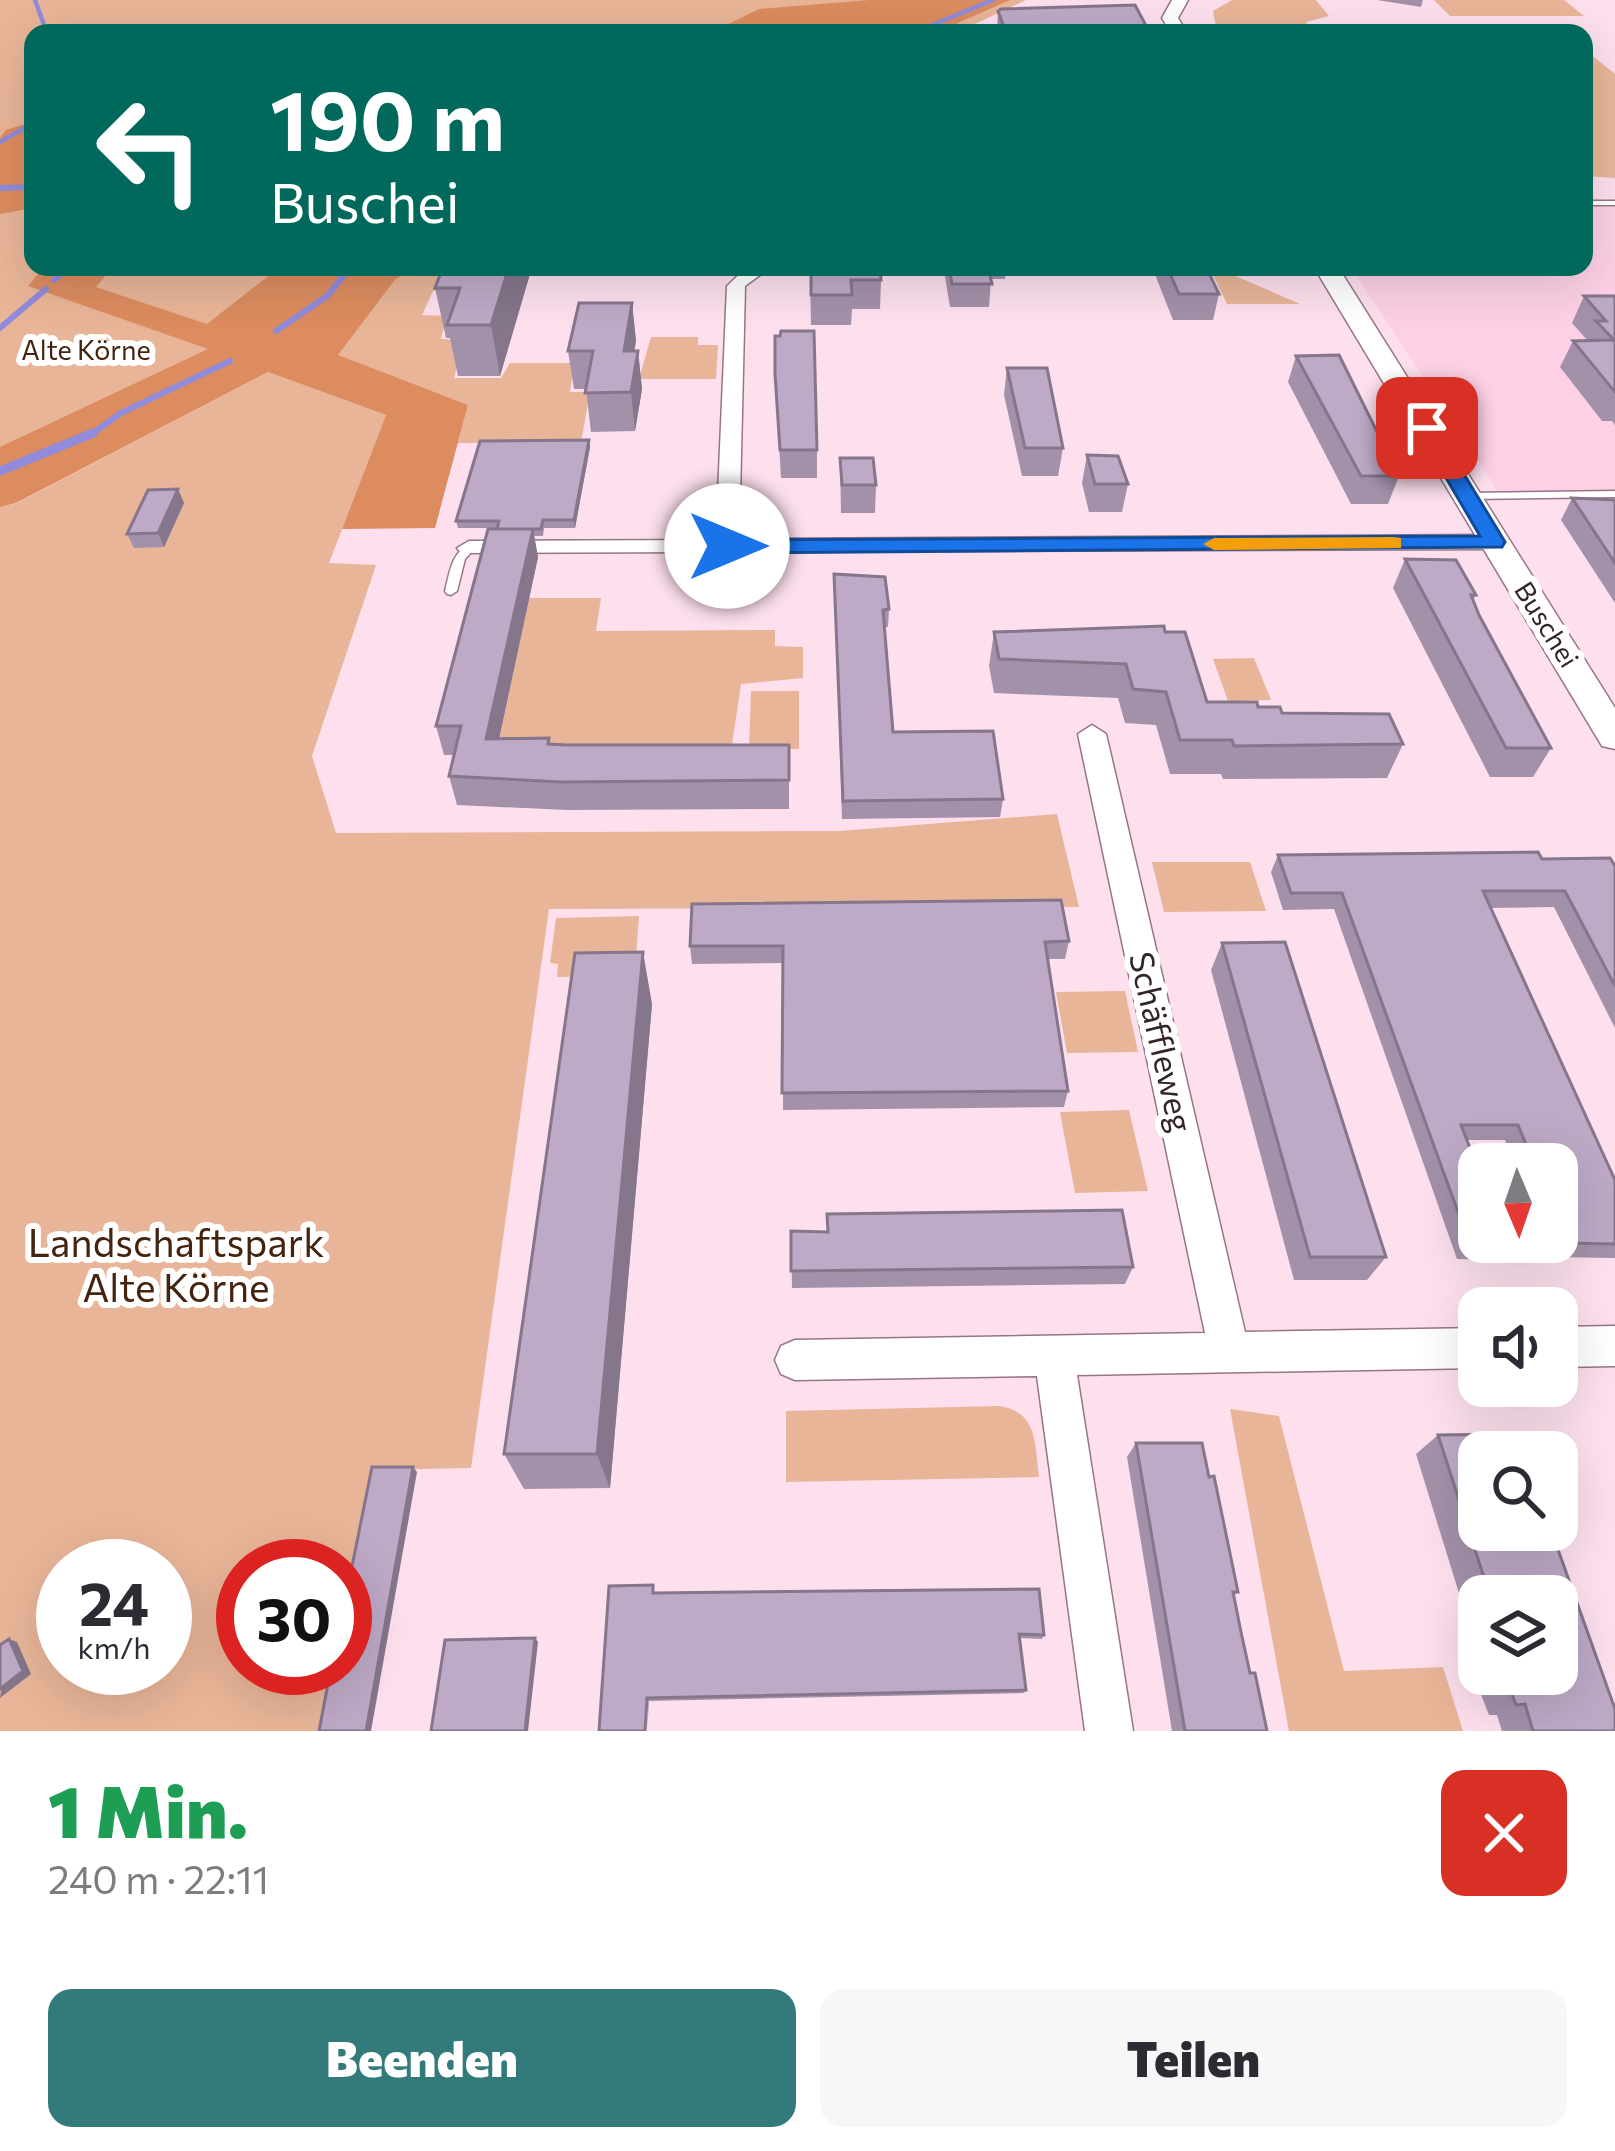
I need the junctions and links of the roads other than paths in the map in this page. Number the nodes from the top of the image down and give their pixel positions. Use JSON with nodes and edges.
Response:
{"nodes":[{"id":1,"x":743,"y":276,"type":"edge"},
{"id":2,"x":1332,"y":276,"type":"edge"},
{"id":3,"x":1615,"y":494,"type":"edge"},
{"id":4,"x":1469,"y":496,"type":"junction"},
{"id":5,"x":1495,"y":542,"type":"junction"},
{"id":6,"x":727,"y":546,"type":"junction"},
{"id":7,"x":470,"y":548,"type":"joint"},
{"id":8,"x":451,"y":591,"type":"dead end"},
{"id":9,"x":1092,"y":734,"type":"dead end"},
{"id":10,"x":1615,"y":737,"type":"edge"},
{"id":11,"x":1615,"y":1346,"type":"edge"},
{"id":12,"x":1578,"y":1347,"type":"edge"},
{"id":13,"x":1458,"y":1348,"type":"edge"},
{"id":14,"x":1229,"y":1350,"type":"junction"},
{"id":15,"x":1054,"y":1354,"type":"junction"},
{"id":16,"x":795,"y":1360,"type":"dead end"},
{"id":17,"x":1109,"y":1731,"type":"edge"}],
"edges":[{"from":1,"to":6,"type":"street"},
{"from":2,"to":4,"type":"street","name":"Buschei"},
{"from":3,"to":4,"type":"lane"},
{"from":4,"to":5,"type":"street","name":"Buschei"},
{"from":5,"to":6,"type":"street"},
{"from":5,"to":10,"type":"street","name":"Buschei"},
{"from":6,"to":7,"type":"street"},
{"from":7,"to":8,"type":"lane"},
{"from":9,"to":14,"type":"street","name":"Schäffleweg"},
{"from":11,"to":12,"type":"street"},
{"from":13,"to":14,"type":"street"},
{"from":14,"to":15,"type":"street"},
{"from":15,"to":16,"type":"street"},
{"from":15,"to":17,"type":"street"}]}
